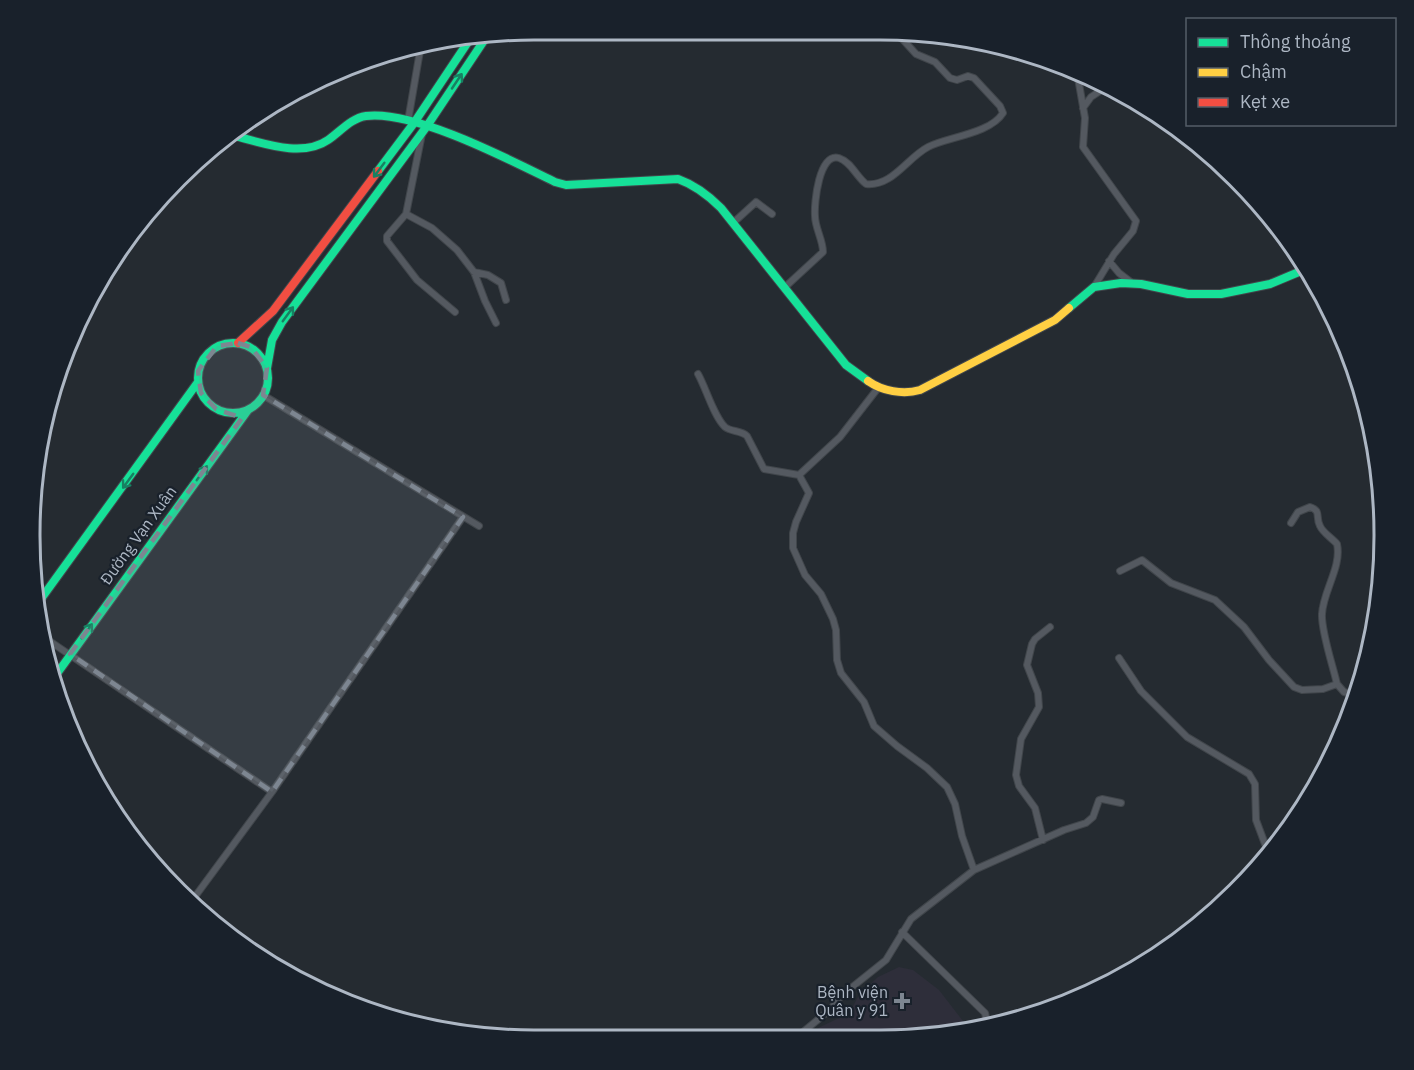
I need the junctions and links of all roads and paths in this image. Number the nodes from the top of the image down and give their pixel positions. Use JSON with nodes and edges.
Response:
{"nodes":[{"id":1,"x":905,"y":42,"type":"edge"},
{"id":2,"x":482,"y":44,"type":"edge"},
{"id":3,"x":465,"y":46,"type":"edge"},
{"id":4,"x":420,"y":54,"type":"edge"},
{"id":5,"x":1079,"y":83,"type":"edge"},
{"id":6,"x":1099,"y":92,"type":"edge"},
{"id":7,"x":1083,"y":108,"type":"junction"},
{"id":8,"x":411,"y":122,"type":"junction"},
{"id":9,"x":424,"y":130,"type":"junction"},
{"id":10,"x":242,"y":137,"type":"edge"},
{"id":11,"x":406,"y":214,"type":"junction"},
{"id":12,"x":772,"y":214,"type":"dead end"},
{"id":13,"x":733,"y":223,"type":"junction"},
{"id":14,"x":1109,"y":261,"type":"junction"},
{"id":15,"x":474,"y":272,"type":"junction"},
{"id":16,"x":1297,"y":272,"type":"edge"},
{"id":17,"x":1132,"y":283,"type":"junction"},
{"id":18,"x":1094,"y":287,"type":"junction"},
{"id":19,"x":784,"y":288,"type":"junction"},
{"id":20,"x":506,"y":300,"type":"dead end"},
{"id":21,"x":455,"y":312,"type":"dead end"},
{"id":22,"x":496,"y":323,"type":"dead end"},
{"id":23,"x":238,"y":343,"type":"junction"},
{"id":24,"x":267,"y":368,"type":"junction"},
{"id":25,"x":698,"y":374,"type":"dead end"},
{"id":26,"x":198,"y":382,"type":"junction"},
{"id":27,"x":878,"y":388,"type":"junction"},
{"id":28,"x":264,"y":395,"type":"junction"},
{"id":29,"x":248,"y":410,"type":"junction"},
{"id":30,"x":799,"y":476,"type":"junction"},
{"id":31,"x":463,"y":517,"type":"junction"},
{"id":32,"x":1291,"y":523,"type":"dead end"},
{"id":33,"x":478,"y":526,"type":"dead end"},
{"id":34,"x":1120,"y":571,"type":"dead end"},
{"id":35,"x":44,"y":594,"type":"edge"},
{"id":36,"x":1050,"y":627,"type":"dead end"},
{"id":37,"x":53,"y":643,"type":"edge"},
{"id":38,"x":70,"y":654,"type":"junction"},
{"id":39,"x":1119,"y":658,"type":"dead end"},
{"id":40,"x":59,"y":670,"type":"edge"},
{"id":41,"x":1337,"y":684,"type":"junction"},
{"id":42,"x":1347,"y":693,"type":"edge"},
{"id":43,"x":272,"y":792,"type":"junction"},
{"id":44,"x":1121,"y":803,"type":"dead end"},
{"id":45,"x":1043,"y":840,"type":"junction"},
{"id":46,"x":1265,"y":844,"type":"edge"},
{"id":47,"x":974,"y":870,"type":"junction"},
{"id":48,"x":196,"y":895,"type":"edge"},
{"id":49,"x":902,"y":932,"type":"junction"},
{"id":50,"x":986,"y":1018,"type":"edge"},
{"id":51,"x":805,"y":1030,"type":"edge"}],
"edges":[{"from":1,"to":19,"type":"street"},
{"from":9,"to":2,"type":"street","one_way":true},
{"from":3,"to":8,"type":"street"},
{"from":4,"to":8,"type":"street"},
{"from":5,"to":7,"type":"street"},
{"from":6,"to":7,"type":"street"},
{"from":7,"to":14,"type":"street"},
{"from":8,"to":9,"type":"street"},
{"from":8,"to":10,"type":"street"},
{"from":8,"to":23,"type":"street","one_way":true},
{"from":9,"to":11,"type":"street"},
{"from":9,"to":13,"type":"street"},
{"from":24,"to":9,"type":"street","one_way":true},
{"from":11,"to":15,"type":"street"},
{"from":11,"to":21,"type":"street"},
{"from":12,"to":13,"type":"street"},
{"from":13,"to":19,"type":"street"},
{"from":14,"to":17,"type":"street"},
{"from":14,"to":18,"type":"street"},
{"from":15,"to":20,"type":"street"},
{"from":15,"to":22,"type":"street"},
{"from":16,"to":17,"type":"street"},
{"from":17,"to":18,"type":"street"},
{"from":18,"to":27,"type":"street"},
{"from":19,"to":27,"type":"street"},
{"from":23,"to":24,"type":"street"},
{"from":23,"to":26,"type":"street"},
{"from":24,"to":28,"type":"street"},
{"from":25,"to":30,"type":"street"},
{"from":26,"to":29,"type":"street"},
{"from":26,"to":35,"type":"street","one_way":true},
{"from":27,"to":30,"type":"street"},
{"from":28,"to":29,"type":"street"},
{"from":28,"to":31,"type":"street"},
{"from":38,"to":29,"type":"street","name":"Đường Vạn Xuân","one_way":true},
{"from":30,"to":47,"type":"street"},
{"from":31,"to":33,"type":"street"},
{"from":31,"to":43,"type":"street"},
{"from":32,"to":41,"type":"street"},
{"from":34,"to":41,"type":"street"},
{"from":36,"to":45,"type":"street"},
{"from":37,"to":38,"type":"street"},
{"from":38,"to":40,"type":"street","name":"Đường Vạn Xuân"},
{"from":38,"to":43,"type":"street"},
{"from":39,"to":46,"type":"street"},
{"from":41,"to":42,"type":"street"},
{"from":43,"to":48,"type":"street"},
{"from":44,"to":45,"type":"street"},
{"from":45,"to":47,"type":"street"},
{"from":47,"to":49,"type":"street"},
{"from":49,"to":50,"type":"street"},
{"from":49,"to":51,"type":"street"}]}
